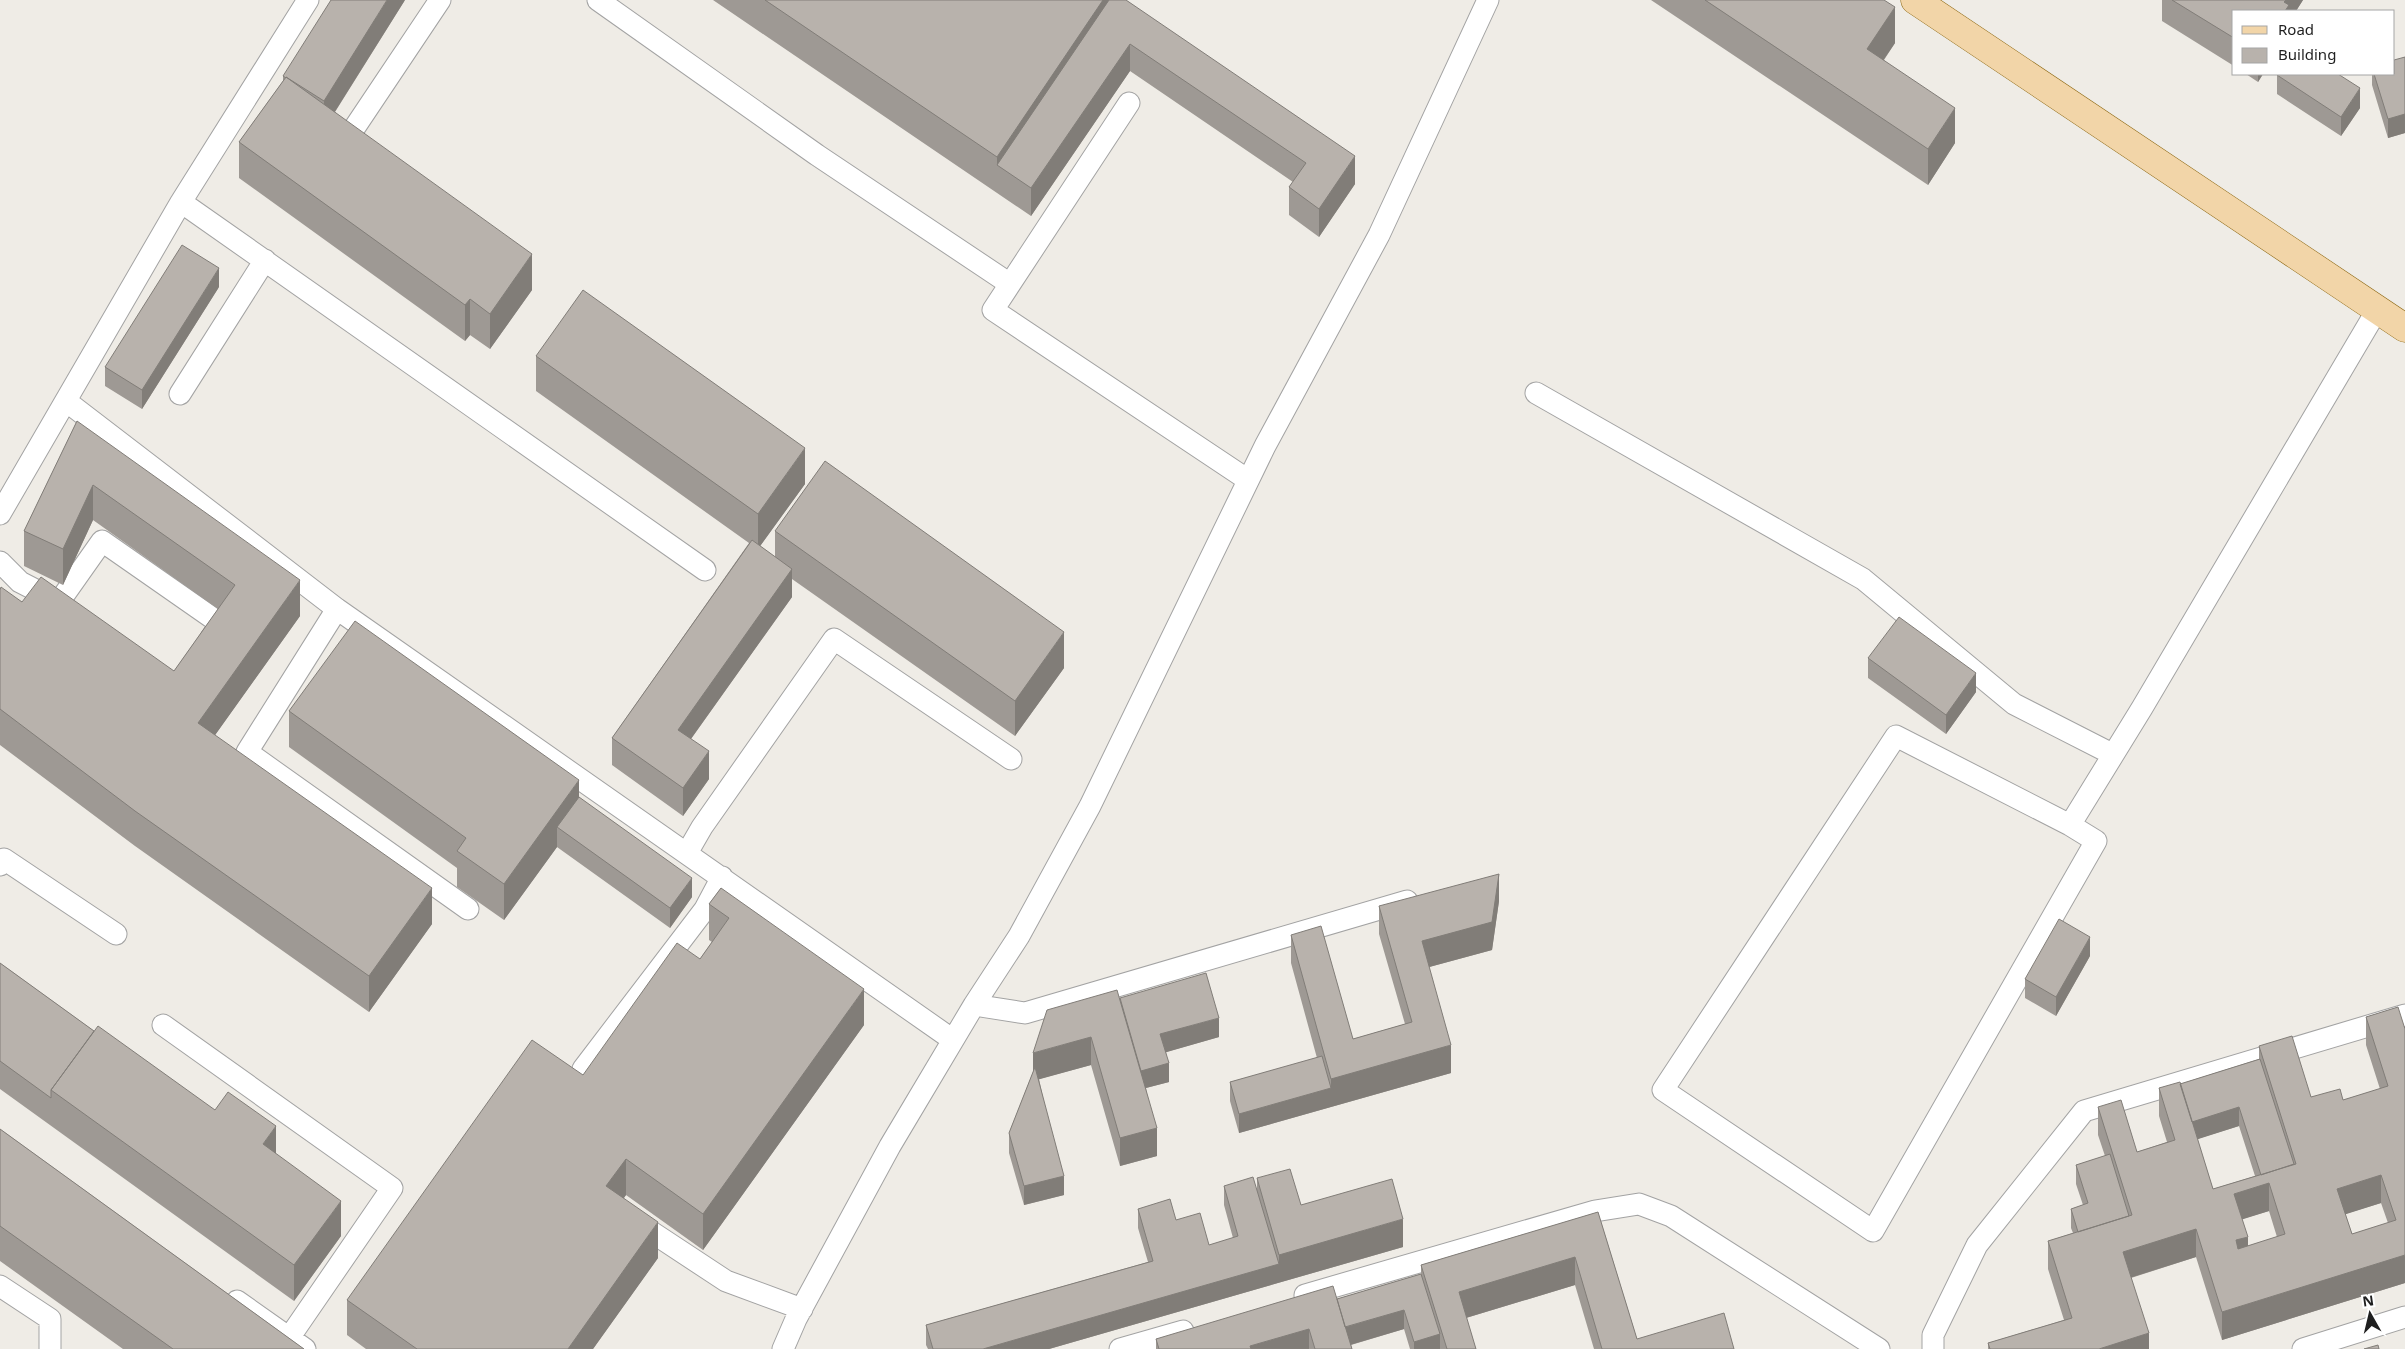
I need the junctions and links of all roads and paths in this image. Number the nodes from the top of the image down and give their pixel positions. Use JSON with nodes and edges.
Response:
{"nodes":[{"id":1,"x":308,"y":0,"type":"edge"},
{"id":2,"x":440,"y":0,"type":"edge"},
{"id":3,"x":598,"y":0,"type":"edge"},
{"id":4,"x":1488,"y":0,"type":"edge"},
{"id":5,"x":1915,"y":0,"type":"edge"},
{"id":6,"x":1129,"y":103,"type":"dead end"},
{"id":7,"x":352,"y":130,"type":"edge"},
{"id":8,"x":181,"y":202,"type":"junction"},
{"id":9,"x":265,"y":260,"type":"junction"},
{"id":10,"x":1010,"y":284,"type":"junction"},
{"id":11,"x":2377,"y":310,"type":"junction"},
{"id":12,"x":2405,"y":328,"type":"edge"},
{"id":13,"x":1536,"y":393,"type":"dead end"},
{"id":14,"x":180,"y":394,"type":"dead end"},
{"id":15,"x":66,"y":401,"type":"junction"},
{"id":16,"x":1248,"y":480,"type":"junction"},
{"id":17,"x":0,"y":514,"type":"edge"},
{"id":18,"x":0,"y":562,"type":"edge"},
{"id":19,"x":706,"y":570,"type":"dead end"},
{"id":20,"x":337,"y":609,"type":"junction"},
{"id":21,"x":200,"y":655,"type":"edge"},
{"id":22,"x":2112,"y":754,"type":"junction"},
{"id":23,"x":1010,"y":759,"type":"dead end"},
{"id":24,"x":2070,"y":825,"type":"junction"},
{"id":25,"x":687,"y":853,"type":"junction"},
{"id":26,"x":0,"y":865,"type":"edge"},
{"id":27,"x":722,"y":877,"type":"junction"},
{"id":28,"x":1424,"y":896,"type":"edge"},
{"id":29,"x":468,"y":909,"type":"dead end"},
{"id":30,"x":116,"y":934,"type":"dead end"},
{"id":31,"x":974,"y":1005,"type":"junction"},
{"id":32,"x":2405,"y":1015,"type":"edge"},
{"id":33,"x":163,"y":1025,"type":"dead end"},
{"id":34,"x":954,"y":1040,"type":"junction"},
{"id":35,"x":583,"y":1069,"type":"dead end"},
{"id":36,"x":625,"y":1214,"type":"edge"},
{"id":37,"x":0,"y":1286,"type":"edge"},
{"id":38,"x":217,"y":1287,"type":"edge"},
{"id":39,"x":1282,"y":1302,"type":"edge"},
{"id":40,"x":802,"y":1309,"type":"junction"},
{"id":41,"x":2405,"y":1317,"type":"edge"},
{"id":42,"x":1206,"y":1324,"type":"edge"},
{"id":43,"x":297,"y":1343,"type":"edge"},
{"id":44,"x":50,"y":1349,"type":"edge"},
{"id":45,"x":783,"y":1349,"type":"edge"},
{"id":46,"x":1120,"y":1349,"type":"edge"},
{"id":47,"x":1879,"y":1349,"type":"edge"},
{"id":48,"x":1933,"y":1349,"type":"edge"},
{"id":49,"x":2303,"y":1349,"type":"edge"}],
"edges":[{"from":1,"to":8,"type":"lane"},
{"from":2,"to":7,"type":"lane"},
{"from":3,"to":10,"type":"lane"},
{"from":4,"to":16,"type":"lane"},
{"from":5,"to":11,"type":"main road"},
{"from":6,"to":10,"type":"lane"},
{"from":8,"to":9,"type":"lane"},
{"from":8,"to":15,"type":"lane"},
{"from":9,"to":14,"type":"lane"},
{"from":9,"to":19,"type":"lane"},
{"from":10,"to":16,"type":"lane"},
{"from":11,"to":12,"type":"main road"},
{"from":11,"to":22,"type":"lane"},
{"from":13,"to":22,"type":"lane"},
{"from":15,"to":17,"type":"lane"},
{"from":15,"to":20,"type":"lane"},
{"from":16,"to":31,"type":"lane"},
{"from":18,"to":21,"type":"lane"},
{"from":20,"to":25,"type":"lane"},
{"from":20,"to":29,"type":"lane"},
{"from":22,"to":24,"type":"lane"},
{"from":23,"to":25,"type":"lane"},
{"from":24,"to":24,"type":"lane"},
{"from":25,"to":27,"type":"lane"},
{"from":26,"to":30,"type":"lane"},
{"from":27,"to":34,"type":"lane"},
{"from":27,"to":35,"type":"lane"},
{"from":28,"to":31,"type":"lane"},
{"from":31,"to":34,"type":"lane"},
{"from":32,"to":48,"type":"lane"},
{"from":33,"to":43,"type":"lane"},
{"from":34,"to":40,"type":"lane"},
{"from":36,"to":40,"type":"lane"},
{"from":37,"to":44,"type":"lane"},
{"from":38,"to":43,"type":"lane"},
{"from":39,"to":47,"type":"lane"},
{"from":40,"to":45,"type":"lane"},
{"from":41,"to":49,"type":"lane"},
{"from":42,"to":46,"type":"lane"}]}
